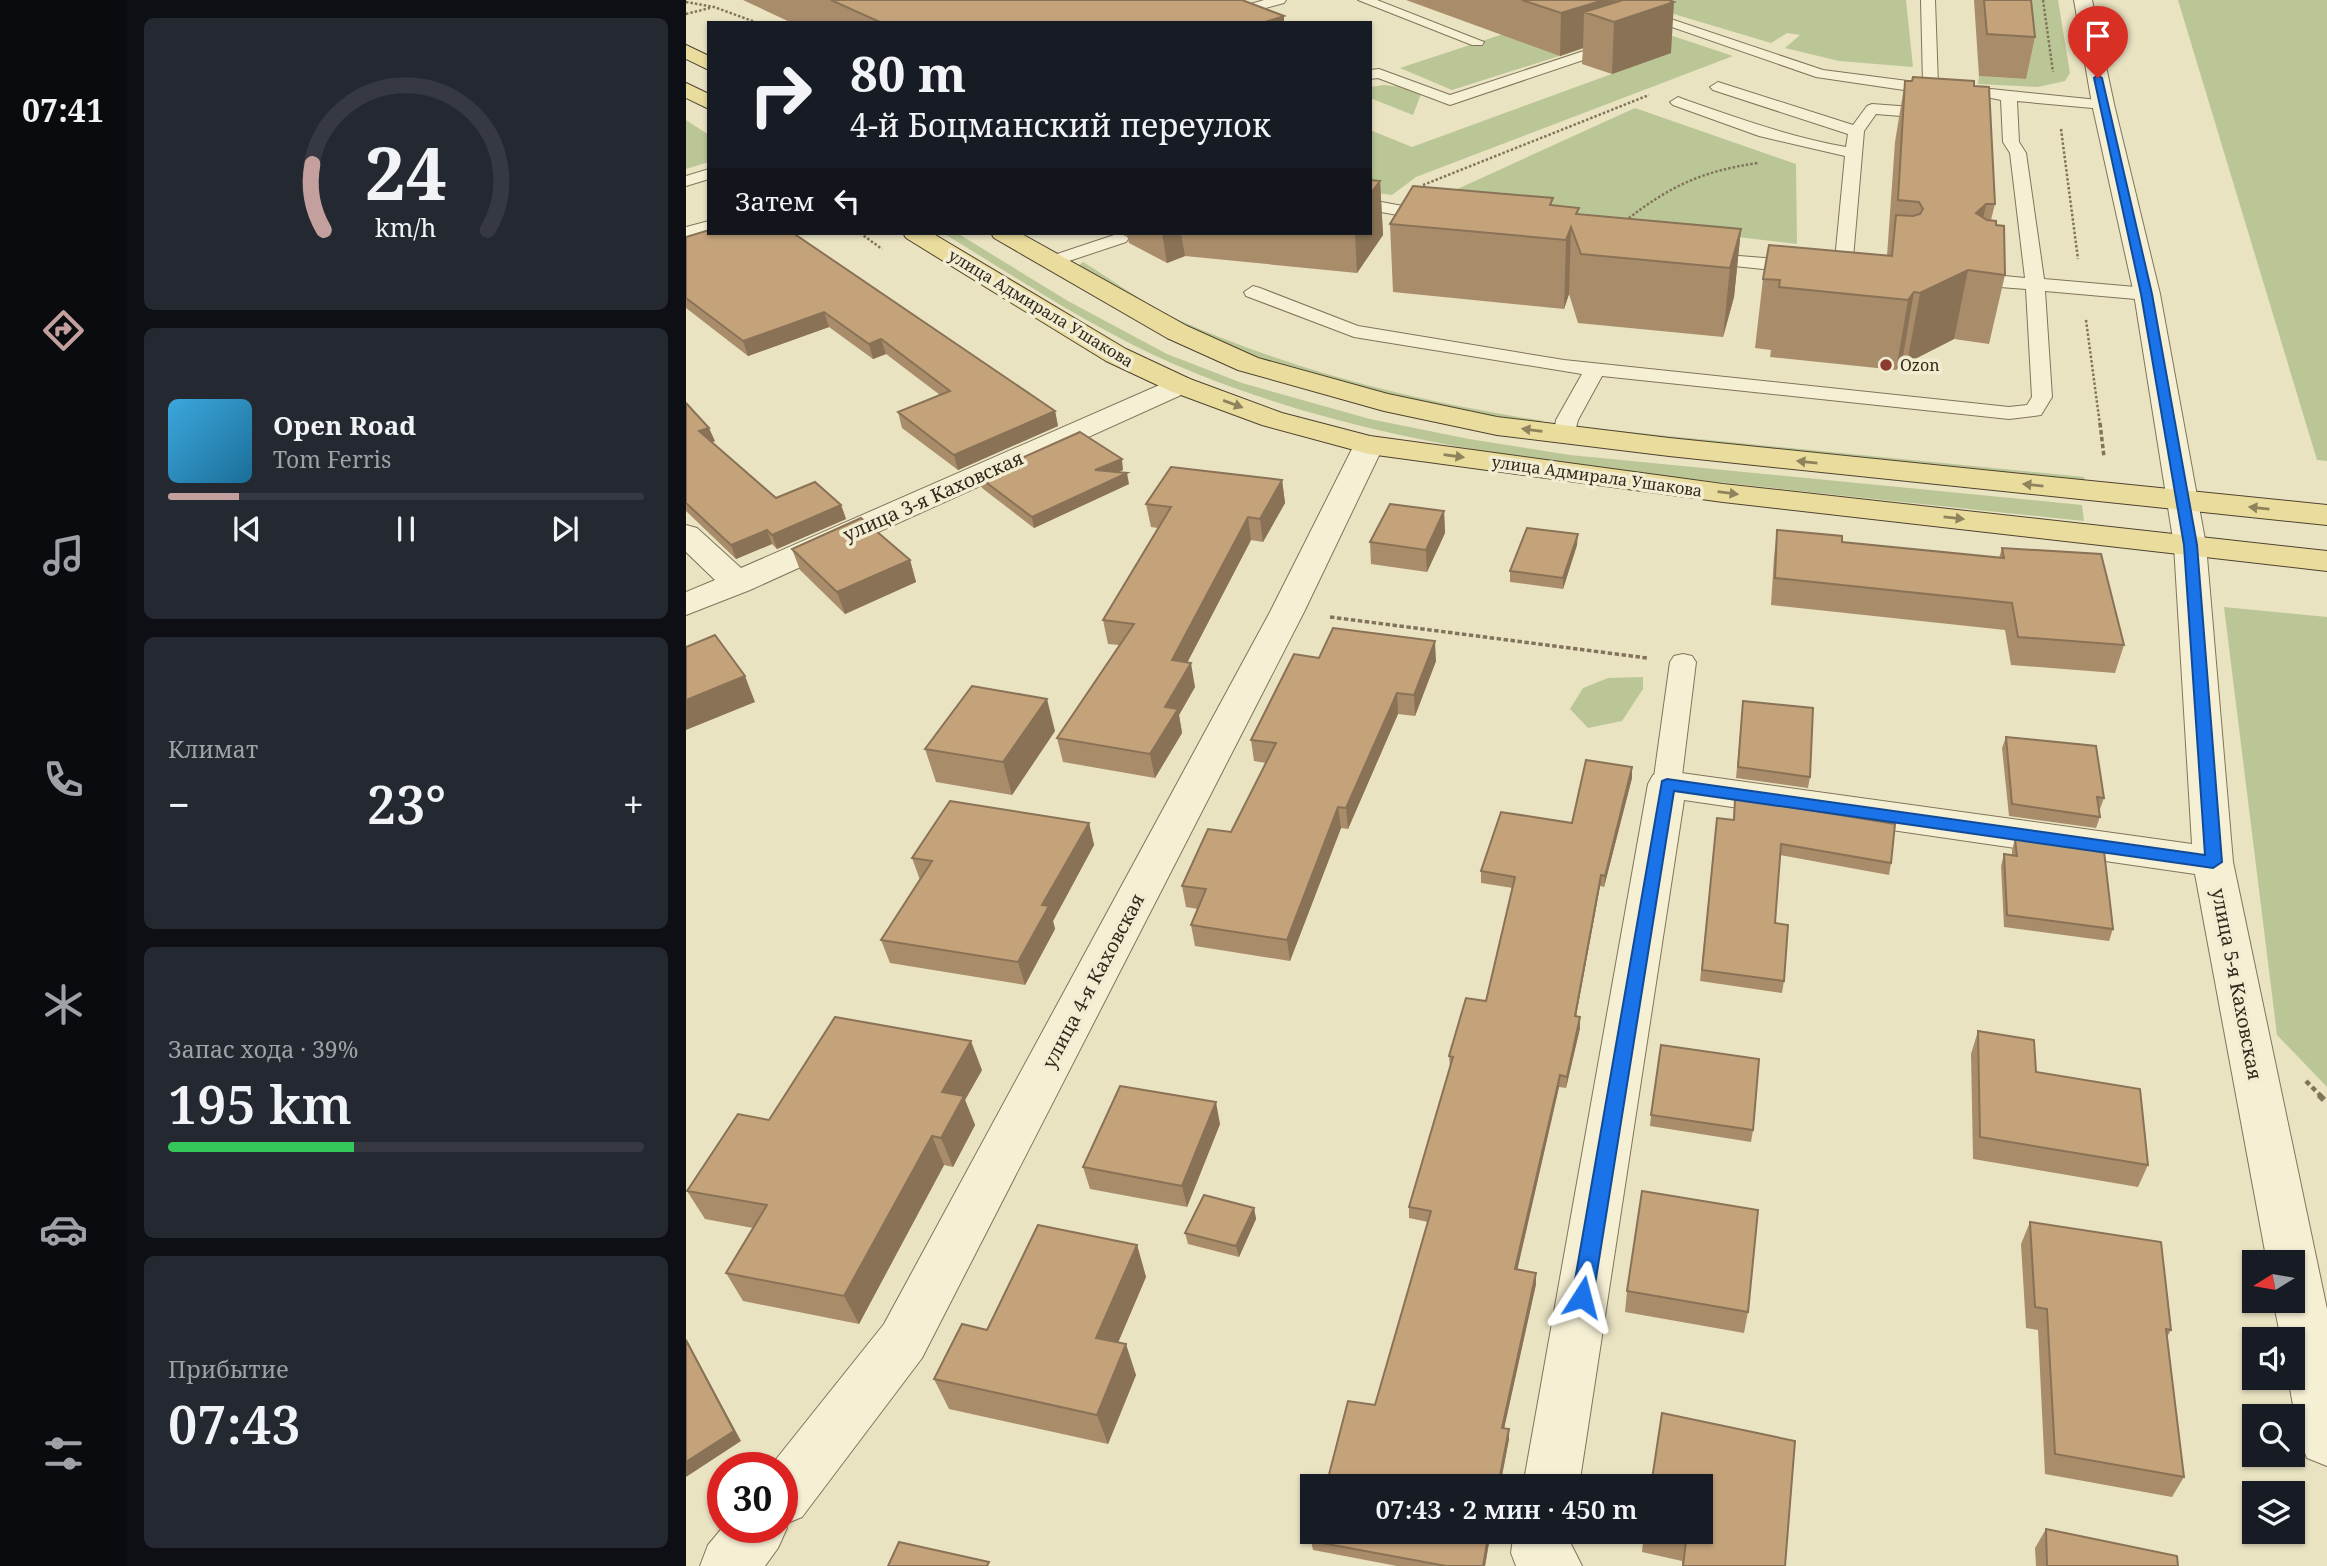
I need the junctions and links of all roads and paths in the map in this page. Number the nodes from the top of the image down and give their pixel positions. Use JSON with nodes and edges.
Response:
{"nodes":[{"id":1,"x":1279,"y":0,"type":"edge"},
{"id":2,"x":1365,"y":0,"type":"edge"},
{"id":3,"x":1601,"y":0,"type":"edge"},
{"id":4,"x":1927,"y":0,"type":"edge"},
{"id":5,"x":2083,"y":0,"type":"edge"},
{"id":6,"x":686,"y":2,"type":"edge"},
{"id":7,"x":714,"y":7,"type":"junction"},
{"id":8,"x":686,"y":13,"type":"edge"},
{"id":9,"x":752,"y":21,"type":"edge"},
{"id":10,"x":1201,"y":21,"type":"edge"},
{"id":11,"x":1676,"y":25,"type":"junction"},
{"id":12,"x":1651,"y":33,"type":"edge"},
{"id":13,"x":1626,"y":41,"type":"edge"},
{"id":14,"x":1476,"y":42,"type":"dead end"},
{"id":15,"x":686,"y":51,"type":"edge"},
{"id":16,"x":707,"y":63,"type":"edge"},
{"id":17,"x":1372,"y":74,"type":"edge"},
{"id":18,"x":1718,"y":87,"type":"dead end"},
{"id":19,"x":686,"y":89,"type":"edge"},
{"id":20,"x":1931,"y":89,"type":"junction"},
{"id":21,"x":1655,"y":93,"type":"dead end"},
{"id":22,"x":2009,"y":96,"type":"junction"},
{"id":23,"x":707,"y":102,"type":"edge"},
{"id":24,"x":1678,"y":102,"type":"dead end"},
{"id":25,"x":2103,"y":104,"type":"junction"},
{"id":26,"x":1954,"y":115,"type":"edge"},
{"id":27,"x":1856,"y":131,"type":"junction"},
{"id":28,"x":1854,"y":153,"type":"junction"},
{"id":29,"x":1769,"y":161,"type":"dead end"},
{"id":30,"x":707,"y":175,"type":"edge"},
{"id":31,"x":686,"y":181,"type":"edge"},
{"id":32,"x":1372,"y":205,"type":"edge"},
{"id":33,"x":1391,"y":208,"type":"junction"},
{"id":34,"x":1452,"y":220,"type":"edge"},
{"id":35,"x":1622,"y":223,"type":"edge"},
{"id":36,"x":707,"y":229,"type":"edge"},
{"id":37,"x":686,"y":235,"type":"edge"},
{"id":38,"x":918,"y":235,"type":"edge"},
{"id":39,"x":1007,"y":235,"type":"edge"},
{"id":40,"x":1120,"y":238,"type":"dead end"},
{"id":41,"x":1686,"y":257,"type":"edge"},
{"id":42,"x":1054,"y":261,"type":"junction"},
{"id":43,"x":1830,"y":269,"type":"junction"},
{"id":44,"x":1866,"y":272,"type":"edge"},
{"id":45,"x":1974,"y":279,"type":"edge"},
{"id":46,"x":2035,"y":285,"type":"junction"},
{"id":47,"x":1253,"y":292,"type":"dead end"},
{"id":48,"x":2147,"y":294,"type":"junction"},
{"id":49,"x":1596,"y":368,"type":"junction"},
{"id":50,"x":1180,"y":385,"type":"junction"},
{"id":51,"x":1565,"y":434,"type":"junction"},
{"id":52,"x":1369,"y":445,"type":"junction"},
{"id":53,"x":2181,"y":500,"type":"junction"},
{"id":54,"x":2327,"y":515,"type":"edge"},
{"id":55,"x":686,"y":535,"type":"edge"},
{"id":56,"x":2190,"y":545,"type":"junction"},
{"id":57,"x":2327,"y":561,"type":"edge"},
{"id":58,"x":738,"y":583,"type":"junction"},
{"id":59,"x":686,"y":605,"type":"edge"},
{"id":60,"x":1287,"y":612,"type":"junction"},
{"id":61,"x":1683,"y":662,"type":"joint"},
{"id":62,"x":1667,"y":784,"type":"junction"},
{"id":63,"x":2213,"y":862,"type":"junction"},
{"id":64,"x":2289,"y":1250,"type":"edge"},
{"id":65,"x":2302,"y":1313,"type":"edge"},
{"id":66,"x":2327,"y":1439,"type":"edge"},
{"id":67,"x":1553,"y":1474,"type":"edge"},
{"id":68,"x":798,"y":1476,"type":"edge"},
{"id":69,"x":747,"y":1543,"type":"edge"},
{"id":70,"x":1541,"y":1544,"type":"edge"},
{"id":71,"x":729,"y":1566,"type":"edge"},
{"id":72,"x":1553,"y":1566,"type":"edge"}],
"edges":[{"from":1,"to":10,"type":"lane"},
{"from":2,"to":14,"type":"lane"},
{"from":3,"to":11,"type":"lane"},
{"from":4,"to":20,"type":"lane"},
{"from":5,"to":25,"type":"street","name":"улица 5-я Каховская"},
{"from":6,"to":7,"type":"path"},
{"from":7,"to":8,"type":"path"},
{"from":7,"to":9,"type":"path"},
{"from":11,"to":12,"type":"lane"},
{"from":11,"to":20,"type":"lane"},
{"from":13,"to":17,"type":"lane"},
{"from":15,"to":16,"type":"main road"},
{"from":18,"to":27,"type":"lane"},
{"from":19,"to":23,"type":"main road"},
{"from":20,"to":22,"type":"lane"},
{"from":21,"to":33,"type":"path"},
{"from":22,"to":25,"type":"lane"},
{"from":22,"to":46,"type":"lane"},
{"from":24,"to":28,"type":"lane"},
{"from":25,"to":48,"type":"street","name":"улица 5-я Каховская"},
{"from":26,"to":27,"type":"lane"},
{"from":27,"to":28,"type":"lane"},
{"from":28,"to":43,"type":"lane"},
{"from":29,"to":35,"type":"path"},
{"from":30,"to":31,"type":"lane"},
{"from":32,"to":33,"type":"lane"},
{"from":33,"to":34,"type":"lane"},
{"from":36,"to":37,"type":"street"},
{"from":38,"to":50,"type":"main road","name":"улица Адмирала Ушакова"},
{"from":39,"to":42,"type":"main road","name":"улица Адмирала Ушакова"},
{"from":40,"to":42,"type":"lane"},
{"from":41,"to":43,"type":"lane"},
{"from":51,"to":42,"type":"main road","name":"улица Адмирала Ушакова","one_way":true},
{"from":43,"to":44,"type":"lane"},
{"from":45,"to":46,"type":"lane"},
{"from":46,"to":48,"type":"lane"},
{"from":46,"to":49,"type":"lane"},
{"from":47,"to":49,"type":"lane"},
{"from":48,"to":53,"type":"street","name":"улица 5-я Каховская"},
{"from":49,"to":51,"type":"lane"},
{"from":50,"to":52,"type":"main road","name":"улица Адмирала Ушакова","one_way":true},
{"from":50,"to":58,"type":"street","name":"улица 3-я Каховская"},
{"from":53,"to":51,"type":"main road","name":"улица Адмирала Ушакова","one_way":true},
{"from":52,"to":56,"type":"main road","name":"улица Адмирала Ушакова","one_way":true},
{"from":52,"to":60,"type":"street","name":"улица 4-я Каховская"},
{"from":54,"to":53,"type":"main road","name":"улица Адмирала Ушакова","one_way":true},
{"from":53,"to":56,"type":"street","name":"улица 5-я Каховская"},
{"from":55,"to":58,"type":"street"},
{"from":56,"to":57,"type":"main road","name":"улица Адмирала Ушакова"},
{"from":56,"to":63,"type":"street","name":"улица 5-я Каховская"},
{"from":58,"to":59,"type":"street","name":"улица 3-я Каховская"},
{"from":60,"to":61,"type":"path"},
{"from":60,"to":68,"type":"street","name":"улица 4-я Каховская"},
{"from":61,"to":62,"type":"lane"},
{"from":62,"to":63,"type":"street"},
{"from":62,"to":67,"type":"street"},
{"from":63,"to":64,"type":"street","name":"улица 5-я Каховская"},
{"from":65,"to":66,"type":"street","name":"улица 5-я Каховская"},
{"from":69,"to":71,"type":"street"},
{"from":70,"to":72,"type":"street"}]}
